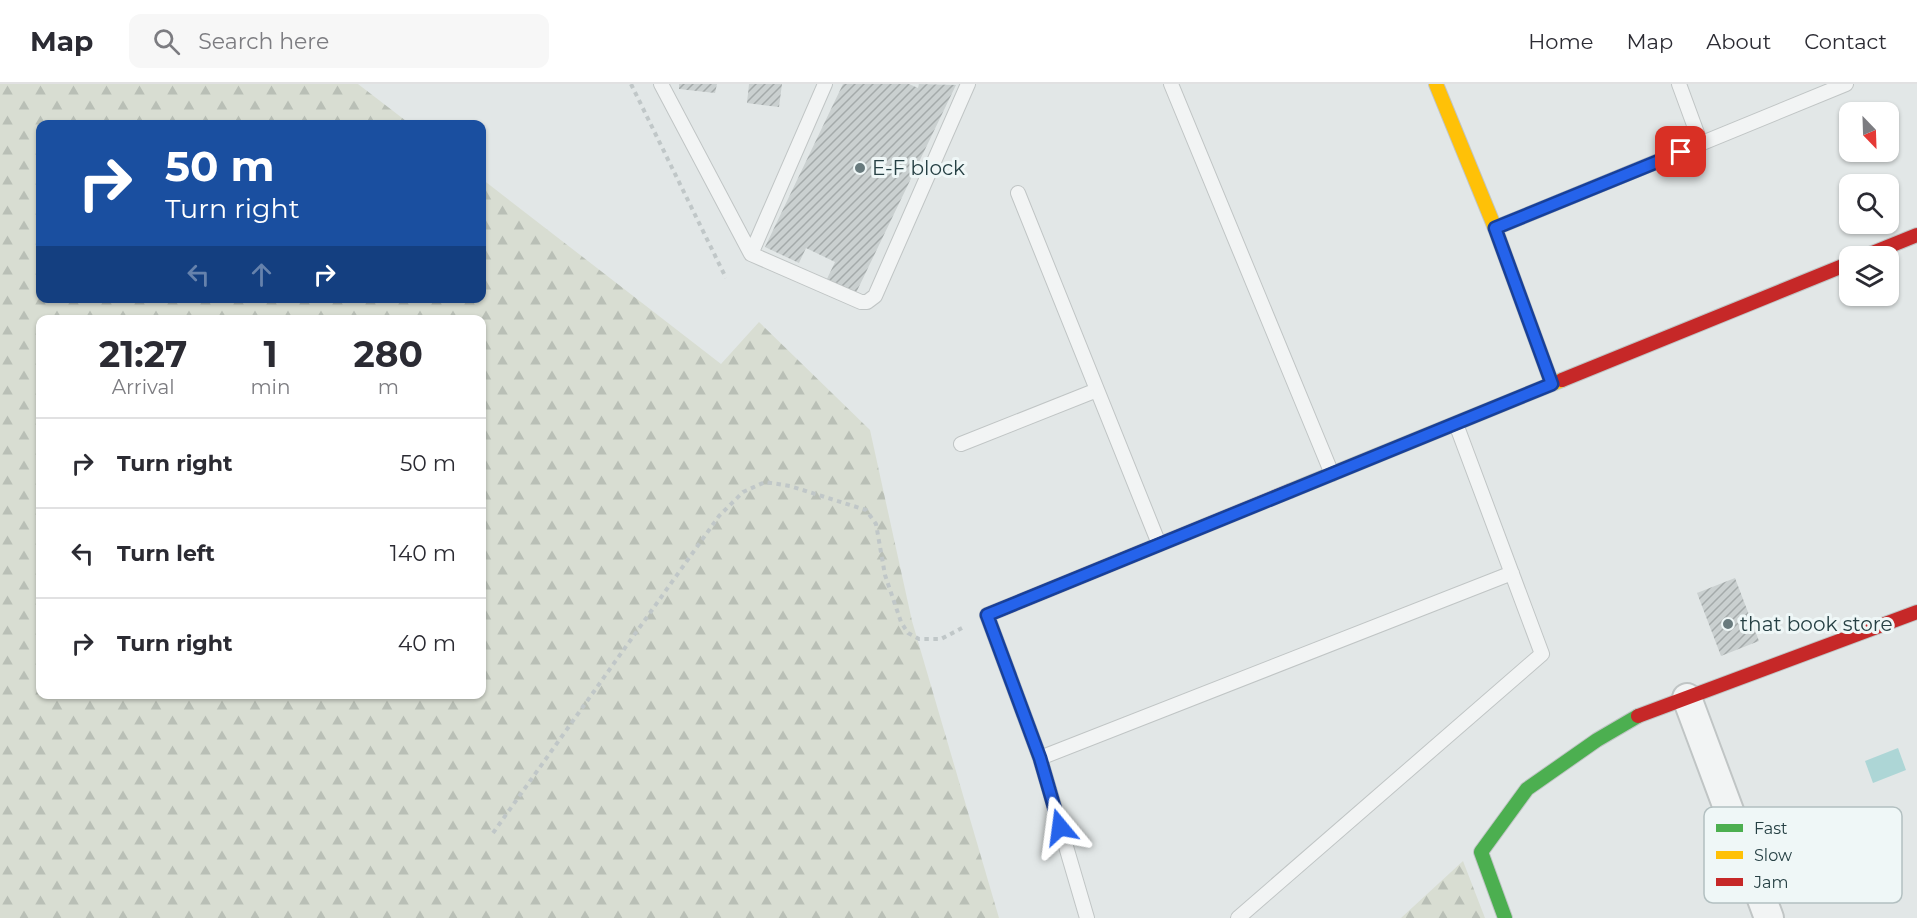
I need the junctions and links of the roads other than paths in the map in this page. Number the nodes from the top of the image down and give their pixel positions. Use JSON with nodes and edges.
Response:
{"nodes":[{"id":1,"x":661,"y":84,"type":"edge"},
{"id":2,"x":825,"y":84,"type":"edge"},
{"id":3,"x":968,"y":84,"type":"edge"},
{"id":4,"x":1171,"y":84,"type":"edge"},
{"id":5,"x":1436,"y":84,"type":"edge"},
{"id":6,"x":1679,"y":84,"type":"edge"},
{"id":7,"x":1846,"y":84,"type":"edge"},
{"id":8,"x":1701,"y":144,"type":"junction"},
{"id":9,"x":1018,"y":193,"type":"dead end"},
{"id":10,"x":1495,"y":228,"type":"junction"},
{"id":11,"x":1917,"y":235,"type":"edge"},
{"id":12,"x":1890,"y":246,"type":"edge"},
{"id":13,"x":751,"y":254,"type":"junction"},
{"id":14,"x":1839,"y":267,"type":"edge"},
{"id":15,"x":1552,"y":384,"type":"junction"},
{"id":16,"x":1097,"y":390,"type":"junction"},
{"id":17,"x":1456,"y":424,"type":"junction"},
{"id":18,"x":961,"y":444,"type":"dead end"},
{"id":19,"x":1332,"y":474,"type":"junction"},
{"id":20,"x":1159,"y":544,"type":"junction"},
{"id":21,"x":1512,"y":573,"type":"junction"},
{"id":22,"x":1917,"y":612,"type":"edge"},
{"id":23,"x":987,"y":615,"type":"joint"},
{"id":24,"x":1687,"y":698,"type":"junction"},
{"id":25,"x":1040,"y":758,"type":"junction"},
{"id":26,"x":1728,"y":807,"type":"edge"},
{"id":27,"x":1763,"y":903,"type":"edge"},
{"id":28,"x":1088,"y":918,"type":"edge"},
{"id":29,"x":1238,"y":918,"type":"edge"},
{"id":30,"x":1505,"y":918,"type":"edge"},
{"id":31,"x":1769,"y":918,"type":"edge"}],
"edges":[{"from":1,"to":13,"type":"lane"},
{"from":2,"to":13,"type":"lane"},
{"from":3,"to":13,"type":"lane"},
{"from":4,"to":19,"type":"lane"},
{"from":5,"to":10,"type":"street"},
{"from":6,"to":8,"type":"lane"},
{"from":7,"to":8,"type":"lane"},
{"from":8,"to":10,"type":"lane"},
{"from":9,"to":16,"type":"lane"},
{"from":10,"to":15,"type":"street"},
{"from":11,"to":12,"type":"street"},
{"from":14,"to":15,"type":"street"},
{"from":15,"to":17,"type":"street"},
{"from":16,"to":18,"type":"lane"},
{"from":16,"to":20,"type":"lane"},
{"from":17,"to":19,"type":"street"},
{"from":17,"to":21,"type":"lane"},
{"from":19,"to":20,"type":"street"},
{"from":20,"to":23,"type":"street"},
{"from":21,"to":25,"type":"lane"},
{"from":21,"to":29,"type":"lane"},
{"from":22,"to":24,"type":"street"},
{"from":23,"to":25,"type":"lane"},
{"from":24,"to":26,"type":"street"},
{"from":24,"to":30,"type":"street"},
{"from":25,"to":28,"type":"lane"},
{"from":27,"to":31,"type":"street"}]}
